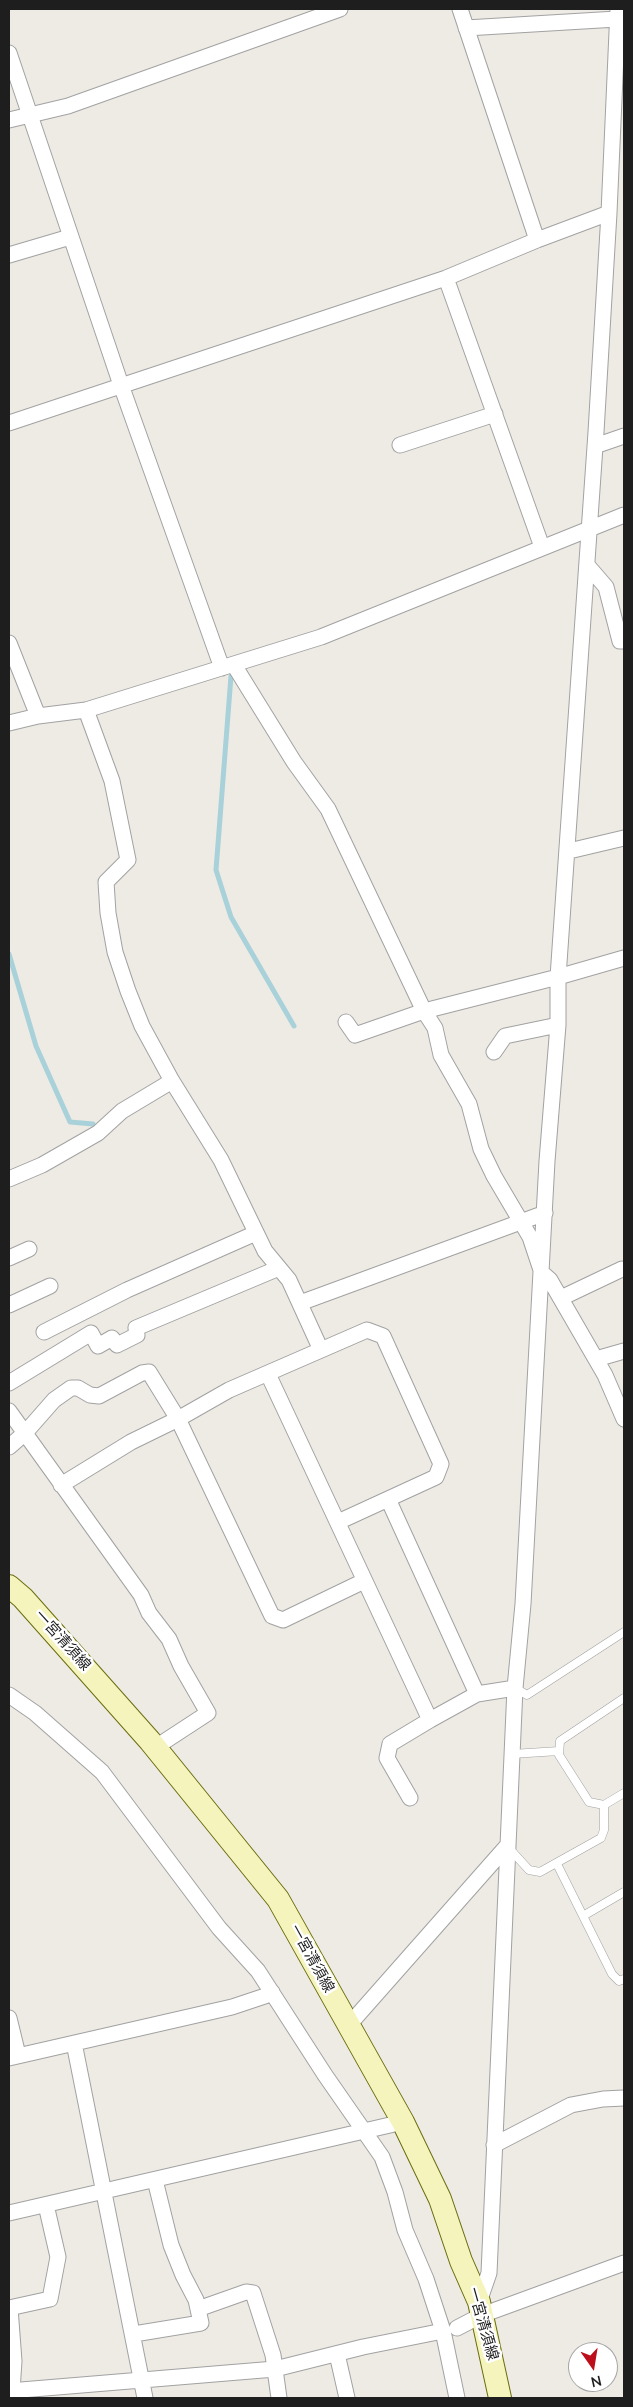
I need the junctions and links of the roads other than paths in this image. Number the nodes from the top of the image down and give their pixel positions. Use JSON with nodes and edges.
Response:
{"nodes":[{"id":1,"x":340,"y":9,"type":"edge"},
{"id":2,"x":460,"y":9,"type":"edge"},
{"id":3,"x":618,"y":14,"type":"edge"},
{"id":4,"x":466,"y":28,"type":"junction"},
{"id":5,"x":9,"y":53,"type":"edge"},
{"id":6,"x":30,"y":115,"type":"junction"},
{"id":7,"x":9,"y":120,"type":"edge"},
{"id":8,"x":617,"y":172,"type":"edge"},
{"id":9,"x":609,"y":214,"type":"junction"},
{"id":10,"x":70,"y":237,"type":"junction"},
{"id":11,"x":538,"y":240,"type":"junction"},
{"id":12,"x":9,"y":255,"type":"edge"},
{"id":13,"x":446,"y":278,"type":"junction"},
{"id":14,"x":121,"y":386,"type":"junction"},
{"id":15,"x":495,"y":414,"type":"junction"},
{"id":16,"x":9,"y":423,"type":"edge"},
{"id":17,"x":624,"y":436,"type":"edge"},
{"id":18,"x":400,"y":445,"type":"dead end"},
{"id":19,"x":595,"y":446,"type":"junction"},
{"id":20,"x":624,"y":514,"type":"edge"},
{"id":21,"x":589,"y":529,"type":"junction"},
{"id":22,"x":542,"y":547,"type":"junction"},
{"id":23,"x":586,"y":565,"type":"junction"},
{"id":24,"x":624,"y":641,"type":"edge"},
{"id":25,"x":9,"y":643,"type":"edge"},
{"id":26,"x":228,"y":667,"type":"junction"},
{"id":27,"x":86,"y":710,"type":"junction"},
{"id":28,"x":38,"y":716,"type":"junction"},
{"id":29,"x":9,"y":723,"type":"edge"},
{"id":30,"x":624,"y":838,"type":"edge"},
{"id":31,"x":569,"y":850,"type":"junction"},
{"id":32,"x":624,"y":958,"type":"edge"},
{"id":33,"x":558,"y":978,"type":"junction"},
{"id":34,"x":424,"y":1011,"type":"junction"},
{"id":35,"x":346,"y":1022,"type":"dead end"},
{"id":36,"x":558,"y":1025,"type":"junction"},
{"id":37,"x":494,"y":1052,"type":"dead end"},
{"id":38,"x":172,"y":1081,"type":"junction"},
{"id":39,"x":9,"y":1179,"type":"edge"},
{"id":40,"x":545,"y":1213,"type":"junction"},
{"id":41,"x":520,"y":1222,"type":"junction"},
{"id":42,"x":256,"y":1233,"type":"junction"},
{"id":43,"x":29,"y":1249,"type":"dead end"},
{"id":44,"x":9,"y":1258,"type":"edge"},
{"id":45,"x":278,"y":1268,"type":"junction"},
{"id":46,"x":622,"y":1269,"type":"dead end"},
{"id":47,"x":542,"y":1273,"type":"junction"},
{"id":48,"x":50,"y":1286,"type":"dead end"},
{"id":49,"x":560,"y":1298,"type":"junction"},
{"id":50,"x":300,"y":1303,"type":"junction"},
{"id":51,"x":9,"y":1304,"type":"edge"},
{"id":52,"x":44,"y":1332,"type":"dead end"},
{"id":53,"x":321,"y":1350,"type":"junction"},
{"id":54,"x":624,"y":1351,"type":"edge"},
{"id":55,"x":596,"y":1359,"type":"junction"},
{"id":56,"x":268,"y":1374,"type":"junction"},
{"id":57,"x":9,"y":1383,"type":"edge"},
{"id":58,"x":9,"y":1411,"type":"edge"},
{"id":59,"x":178,"y":1419,"type":"junction"},
{"id":60,"x":624,"y":1419,"type":"edge"},
{"id":61,"x":25,"y":1433,"type":"junction"},
{"id":62,"x":9,"y":1447,"type":"edge"},
{"id":63,"x":61,"y":1485,"type":"junction"},
{"id":64,"x":388,"y":1499,"type":"junction"},
{"id":65,"x":338,"y":1522,"type":"junction"},
{"id":66,"x":364,"y":1581,"type":"junction"},
{"id":67,"x":9,"y":1586,"type":"edge"},
{"id":68,"x":624,"y":1632,"type":"edge"},
{"id":69,"x":515,"y":1688,"type":"junction"},
{"id":70,"x":477,"y":1694,"type":"junction"},
{"id":71,"x":9,"y":1695,"type":"edge"},
{"id":72,"x":624,"y":1698,"type":"edge"},
{"id":73,"x":430,"y":1720,"type":"junction"},
{"id":74,"x":156,"y":1747,"type":"junction"},
{"id":75,"x":559,"y":1752,"type":"junction"},
{"id":76,"x":512,"y":1754,"type":"junction"},
{"id":77,"x":624,"y":1793,"type":"edge"},
{"id":78,"x":410,"y":1798,"type":"dead end"},
{"id":79,"x":604,"y":1805,"type":"junction"},
{"id":80,"x":507,"y":1846,"type":"junction"},
{"id":81,"x":557,"y":1864,"type":"junction"},
{"id":82,"x":624,"y":1892,"type":"edge"},
{"id":83,"x":583,"y":1916,"type":"junction"},
{"id":84,"x":624,"y":1979,"type":"edge"},
{"id":85,"x":272,"y":1992,"type":"junction"},
{"id":86,"x":9,"y":2018,"type":"edge"},
{"id":87,"x":348,"y":2026,"type":"junction"},
{"id":88,"x":74,"y":2043,"type":"junction"},
{"id":89,"x":14,"y":2056,"type":"edge"},
{"id":90,"x":624,"y":2098,"type":"edge"},
{"id":91,"x":404,"y":2122,"type":"junction"},
{"id":92,"x":365,"y":2132,"type":"junction"},
{"id":93,"x":494,"y":2145,"type":"junction"},
{"id":94,"x":155,"y":2180,"type":"junction"},
{"id":95,"x":104,"y":2191,"type":"junction"},
{"id":96,"x":46,"y":2205,"type":"junction"},
{"id":97,"x":9,"y":2214,"type":"edge"},
{"id":98,"x":621,"y":2267,"type":"edge"},
{"id":99,"x":9,"y":2308,"type":"edge"},
{"id":100,"x":198,"y":2309,"type":"junction"},
{"id":101,"x":481,"y":2309,"type":"junction"},
{"id":102,"x":450,"y":2329,"type":"junction"},
{"id":103,"x":134,"y":2334,"type":"junction"},
{"id":104,"x":337,"y":2354,"type":"junction"},
{"id":105,"x":276,"y":2369,"type":"junction"},
{"id":106,"x":142,"y":2381,"type":"junction"},
{"id":107,"x":10,"y":2391,"type":"edge"},
{"id":108,"x":145,"y":2398,"type":"edge"},
{"id":109,"x":280,"y":2398,"type":"edge"},
{"id":110,"x":347,"y":2398,"type":"edge"},
{"id":111,"x":457,"y":2398,"type":"edge"},
{"id":112,"x":500,"y":2398,"type":"edge"}],
"edges":[{"from":1,"to":6,"type":"street"},
{"from":2,"to":4,"type":"street"},
{"from":3,"to":4,"type":"street"},
{"from":3,"to":8,"type":"street"},
{"from":4,"to":11,"type":"street"},
{"from":5,"to":6,"type":"street"},
{"from":6,"to":7,"type":"street"},
{"from":6,"to":10,"type":"street"},
{"from":8,"to":9,"type":"street"},
{"from":9,"to":11,"type":"street"},
{"from":9,"to":19,"type":"street"},
{"from":10,"to":12,"type":"street"},
{"from":10,"to":14,"type":"street"},
{"from":11,"to":13,"type":"street"},
{"from":13,"to":14,"type":"street"},
{"from":13,"to":15,"type":"street"},
{"from":14,"to":16,"type":"street"},
{"from":14,"to":26,"type":"street"},
{"from":15,"to":18,"type":"street"},
{"from":15,"to":22,"type":"street"},
{"from":17,"to":19,"type":"street"},
{"from":19,"to":21,"type":"street"},
{"from":20,"to":21,"type":"street"},
{"from":21,"to":22,"type":"street"},
{"from":21,"to":23,"type":"street"},
{"from":22,"to":26,"type":"street"},
{"from":23,"to":24,"type":"street"},
{"from":23,"to":31,"type":"street"},
{"from":25,"to":28,"type":"street"},
{"from":26,"to":27,"type":"street"},
{"from":26,"to":34,"type":"street"},
{"from":27,"to":28,"type":"street"},
{"from":27,"to":38,"type":"street"},
{"from":28,"to":29,"type":"street"},
{"from":30,"to":31,"type":"street"},
{"from":31,"to":33,"type":"street"},
{"from":32,"to":33,"type":"street"},
{"from":33,"to":34,"type":"street"},
{"from":33,"to":36,"type":"street"},
{"from":34,"to":35,"type":"street"},
{"from":34,"to":41,"type":"street"},
{"from":36,"to":37,"type":"street"},
{"from":36,"to":40,"type":"street"},
{"from":38,"to":39,"type":"street"},
{"from":38,"to":42,"type":"street"},
{"from":40,"to":41,"type":"street"},
{"from":40,"to":47,"type":"street"},
{"from":41,"to":47,"type":"street"},
{"from":41,"to":50,"type":"street"},
{"from":42,"to":45,"type":"street"},
{"from":42,"to":52,"type":"street"},
{"from":43,"to":44,"type":"street"},
{"from":45,"to":50,"type":"street"},
{"from":45,"to":57,"type":"street"},
{"from":46,"to":49,"type":"street"},
{"from":47,"to":49,"type":"street"},
{"from":47,"to":69,"type":"street"},
{"from":48,"to":51,"type":"street"},
{"from":49,"to":55,"type":"street"},
{"from":50,"to":53,"type":"street"},
{"from":53,"to":56,"type":"street"},
{"from":53,"to":64,"type":"street"},
{"from":54,"to":55,"type":"street"},
{"from":55,"to":60,"type":"street"},
{"from":56,"to":59,"type":"street"},
{"from":56,"to":65,"type":"street"},
{"from":58,"to":61,"type":"street"},
{"from":59,"to":61,"type":"street"},
{"from":59,"to":63,"type":"street"},
{"from":59,"to":66,"type":"street"},
{"from":61,"to":62,"type":"street"},
{"from":61,"to":63,"type":"street"},
{"from":63,"to":74,"type":"street"},
{"from":64,"to":65,"type":"street"},
{"from":64,"to":70,"type":"street"},
{"from":65,"to":66,"type":"street"},
{"from":66,"to":73,"type":"street"},
{"from":67,"to":74,"type":"main road","name":"一宮清須線"},
{"from":68,"to":69,"type":"lane"},
{"from":69,"to":70,"type":"street"},
{"from":69,"to":76,"type":"street"},
{"from":70,"to":73,"type":"street"},
{"from":71,"to":85,"type":"street"},
{"from":72,"to":75,"type":"lane"},
{"from":73,"to":78,"type":"street"},
{"from":74,"to":87,"type":"main road","name":"一宮清須線"},
{"from":75,"to":76,"type":"lane"},
{"from":75,"to":79,"type":"lane"},
{"from":76,"to":80,"type":"street"},
{"from":77,"to":79,"type":"lane"},
{"from":79,"to":81,"type":"lane"},
{"from":80,"to":81,"type":"lane"},
{"from":80,"to":87,"type":"street"},
{"from":80,"to":93,"type":"street"},
{"from":81,"to":83,"type":"lane"},
{"from":82,"to":83,"type":"lane"},
{"from":83,"to":84,"type":"lane"},
{"from":85,"to":88,"type":"street"},
{"from":85,"to":92,"type":"street"},
{"from":86,"to":89,"type":"street"},
{"from":87,"to":91,"type":"main road","name":"一宮清須線"},
{"from":88,"to":89,"type":"street"},
{"from":88,"to":95,"type":"street"},
{"from":90,"to":93,"type":"street"},
{"from":91,"to":92,"type":"street"},
{"from":91,"to":101,"type":"main road","name":"一宮清須線"},
{"from":92,"to":94,"type":"street"},
{"from":92,"to":102,"type":"street"},
{"from":93,"to":101,"type":"street"},
{"from":94,"to":95,"type":"street"},
{"from":94,"to":100,"type":"street"},
{"from":95,"to":96,"type":"street"},
{"from":95,"to":103,"type":"street"},
{"from":96,"to":97,"type":"street"},
{"from":96,"to":99,"type":"street"},
{"from":98,"to":101,"type":"street"},
{"from":99,"to":107,"type":"street"},
{"from":100,"to":103,"type":"street"},
{"from":100,"to":105,"type":"street"},
{"from":101,"to":102,"type":"street"},
{"from":101,"to":112,"type":"main road","name":"一宮清須線"},
{"from":102,"to":104,"type":"street"},
{"from":102,"to":111,"type":"street"},
{"from":103,"to":106,"type":"street"},
{"from":104,"to":105,"type":"street"},
{"from":104,"to":110,"type":"street"},
{"from":105,"to":106,"type":"street"},
{"from":105,"to":109,"type":"street"},
{"from":106,"to":107,"type":"street"},
{"from":106,"to":108,"type":"street"}]}
